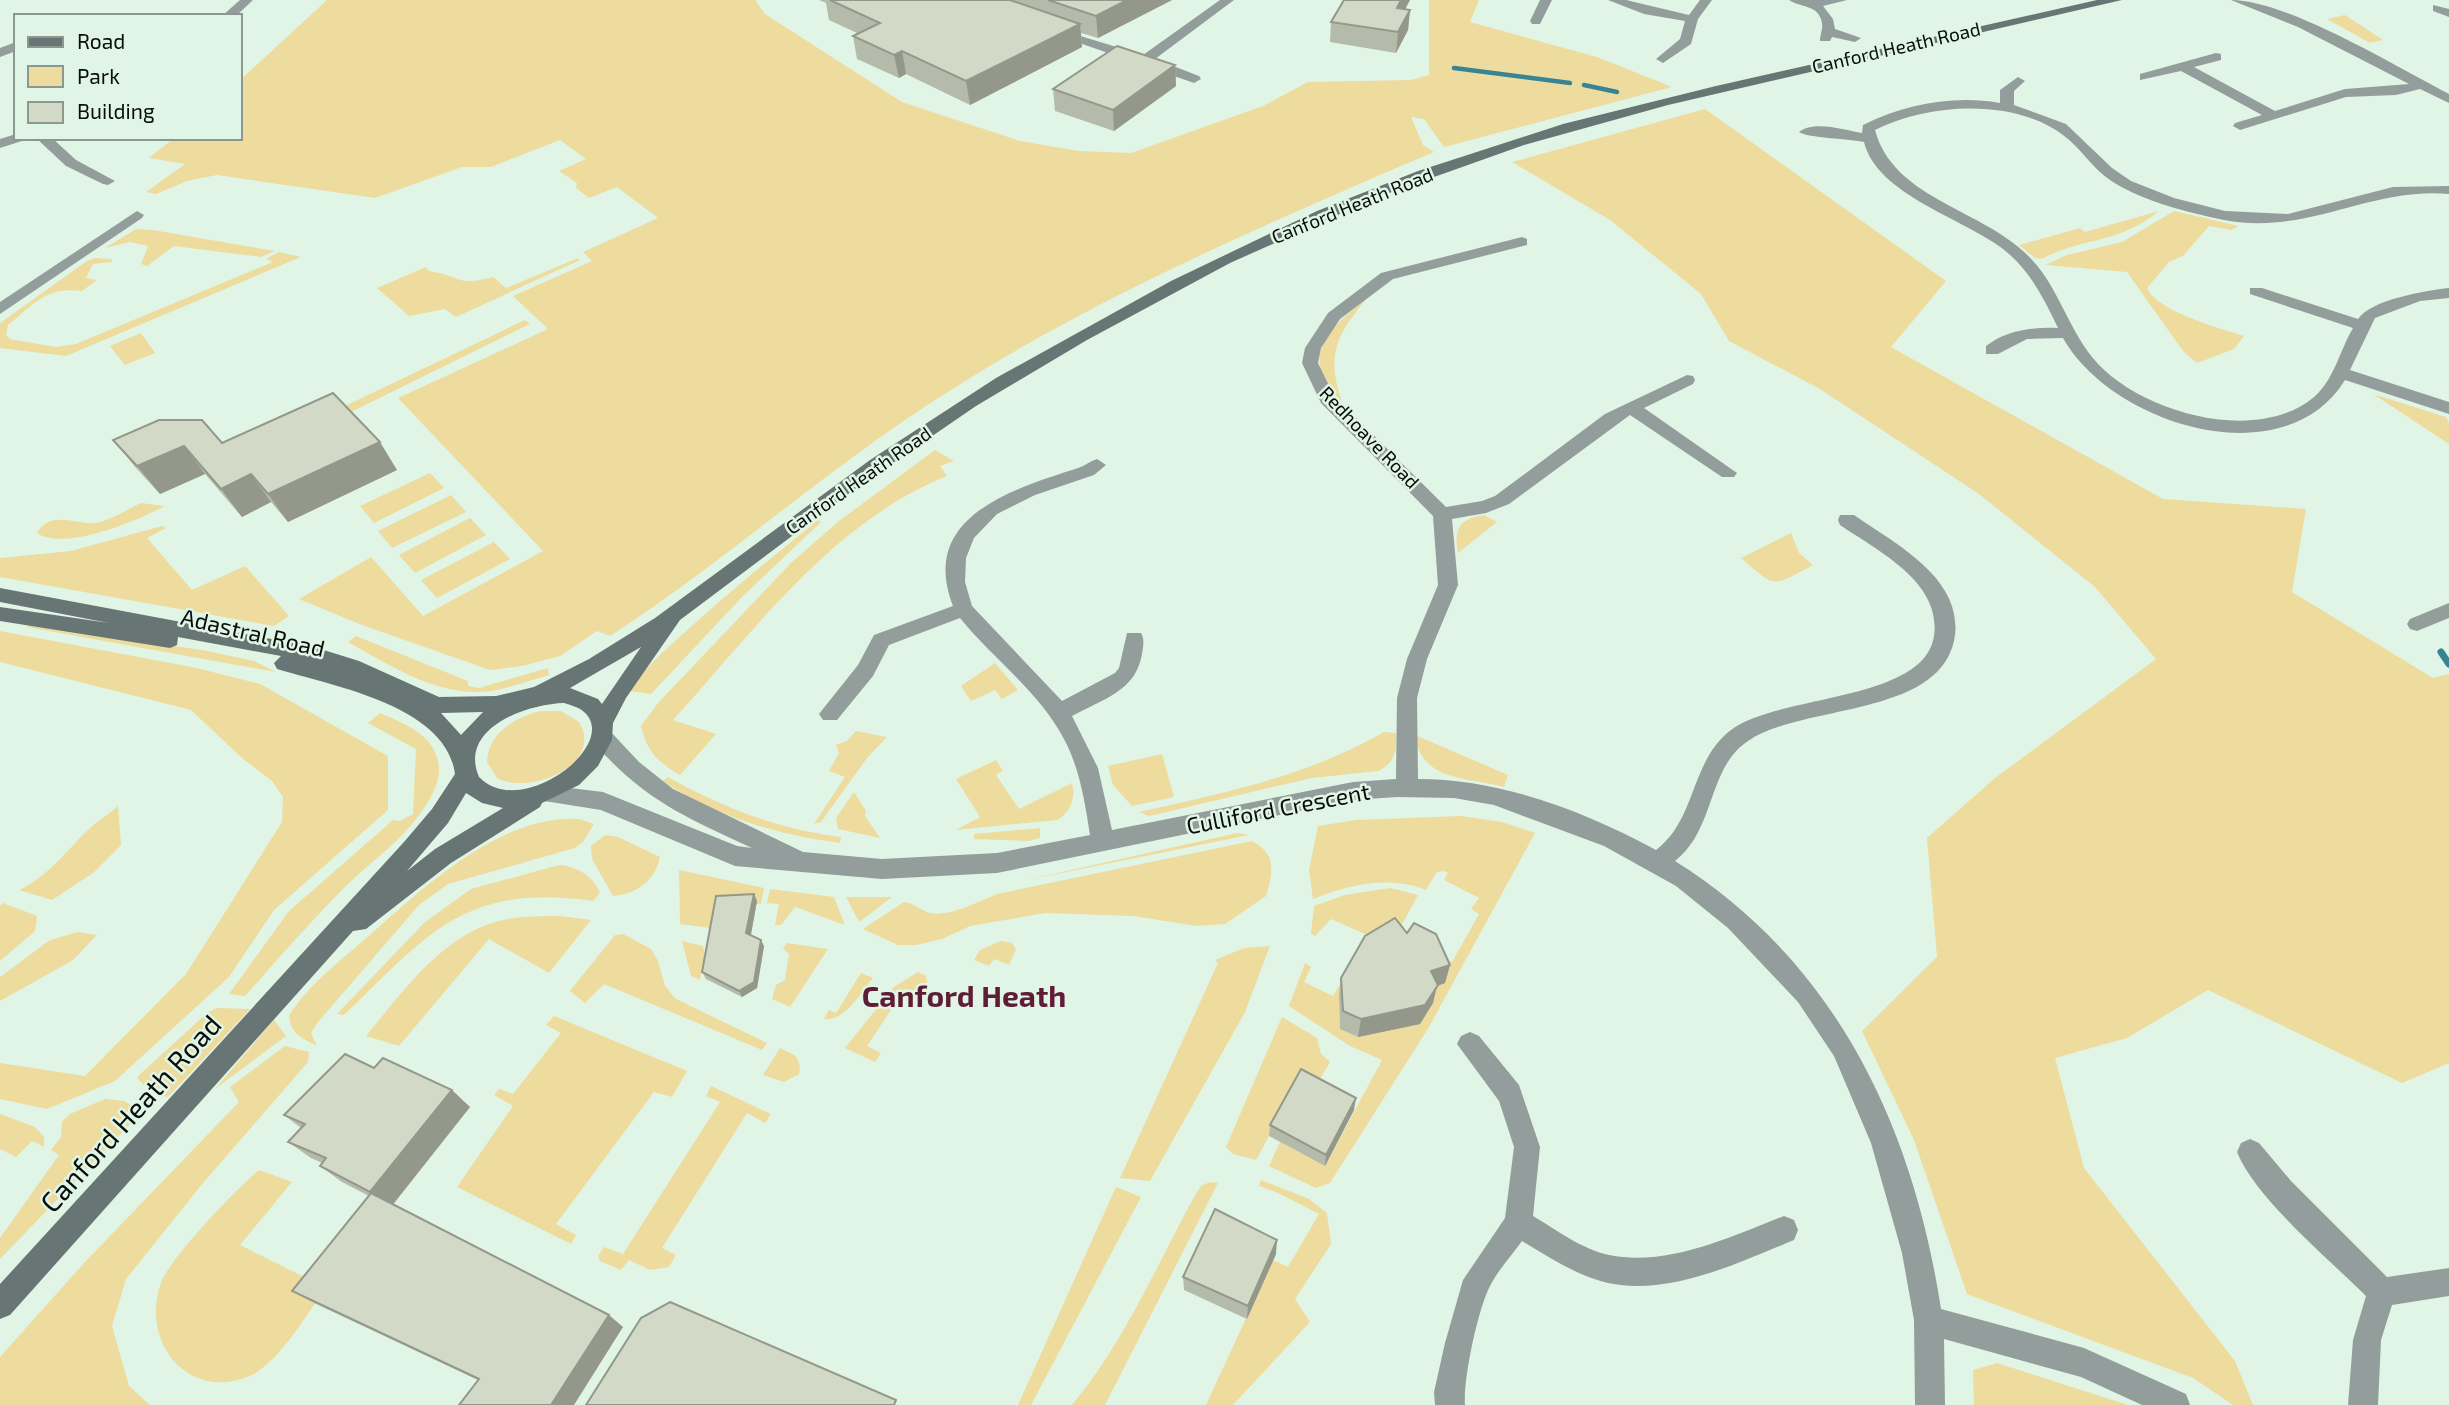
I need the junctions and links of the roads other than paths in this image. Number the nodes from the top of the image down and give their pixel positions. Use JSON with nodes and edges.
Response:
{"nodes":[{"id":1,"x":247,"y":0,"type":"edge"},
{"id":2,"x":1228,"y":0,"type":"edge"},
{"id":3,"x":1546,"y":0,"type":"edge"},
{"id":4,"x":1614,"y":0,"type":"edge"},
{"id":5,"x":1706,"y":0,"type":"edge"},
{"id":6,"x":1795,"y":0,"type":"edge"},
{"id":7,"x":1841,"y":0,"type":"edge"},
{"id":8,"x":2117,"y":0,"type":"edge"},
{"id":9,"x":2237,"y":0,"type":"edge"},
{"id":10,"x":2263,"y":0,"type":"edge"},
{"id":11,"x":1814,"y":3,"type":"junction"},
{"id":12,"x":230,"y":14,"type":"edge"},
{"id":13,"x":1692,"y":19,"type":"junction"},
{"id":14,"x":1536,"y":21,"type":"dead end"},
{"id":15,"x":2302,"y":24,"type":"junction"},
{"id":16,"x":1042,"y":29,"type":"edge"},
{"id":17,"x":1855,"y":38,"type":"dead end"},
{"id":18,"x":2216,"y":57,"type":"dead end"},
{"id":19,"x":1663,"y":59,"type":"dead end"},
{"id":20,"x":1145,"y":60,"type":"junction"},
{"id":21,"x":2182,"y":66,"type":"junction"},
{"id":22,"x":2145,"y":77,"type":"dead end"},
{"id":23,"x":1194,"y":79,"type":"dead end"},
{"id":24,"x":2018,"y":81,"type":"dead end"},
{"id":25,"x":2422,"y":85,"type":"junction"},
{"id":26,"x":2449,"y":99,"type":"edge"},
{"id":27,"x":2007,"y":110,"type":"junction"},
{"id":28,"x":2275,"y":116,"type":"junction"},
{"id":29,"x":2240,"y":126,"type":"dead end"},
{"id":30,"x":1806,"y":132,"type":"dead end"},
{"id":31,"x":1868,"y":138,"type":"junction"},
{"id":32,"x":45,"y":140,"type":"edge"},
{"id":33,"x":93,"y":174,"type":"junction"},
{"id":34,"x":108,"y":181,"type":"dead end"},
{"id":35,"x":75,"y":182,"type":"dead end"},
{"id":36,"x":2449,"y":190,"type":"edge"},
{"id":37,"x":137,"y":215,"type":"dead end"},
{"id":38,"x":1522,"y":242,"type":"dead end"},
{"id":39,"x":2256,"y":291,"type":"dead end"},
{"id":40,"x":2449,"y":293,"type":"edge"},
{"id":41,"x":0,"y":309,"type":"edge"},
{"id":42,"x":2361,"y":325,"type":"junction"},
{"id":43,"x":2067,"y":333,"type":"junction"},
{"id":44,"x":1992,"y":350,"type":"dead end"},
{"id":45,"x":2342,"y":373,"type":"junction"},
{"id":46,"x":1687,"y":380,"type":"dead end"},
{"id":47,"x":1630,"y":407,"type":"junction"},
{"id":48,"x":2449,"y":408,"type":"edge"},
{"id":49,"x":1097,"y":465,"type":"dead end"},
{"id":50,"x":1728,"y":473,"type":"dead end"},
{"id":51,"x":1442,"y":514,"type":"junction"},
{"id":52,"x":1847,"y":520,"type":"dead end"},
{"id":53,"x":2,"y":606,"type":"edge"},
{"id":54,"x":964,"y":609,"type":"junction"},
{"id":55,"x":2449,"y":610,"type":"edge"},
{"id":56,"x":678,"y":612,"type":"junction"},
{"id":57,"x":2417,"y":624,"type":"dead end"},
{"id":58,"x":1134,"y":638,"type":"dead end"},
{"id":59,"x":536,"y":695,"type":"junction"},
{"id":60,"x":437,"y":705,"type":"junction"},
{"id":61,"x":1059,"y":713,"type":"junction"},
{"id":62,"x":830,"y":714,"type":"dead end"},
{"id":63,"x":495,"y":715,"type":"junction"},
{"id":64,"x":602,"y":730,"type":"junction"},
{"id":65,"x":465,"y":769,"type":"junction"},
{"id":66,"x":1407,"y":787,"type":"junction"},
{"id":67,"x":543,"y":795,"type":"junction"},
{"id":68,"x":1103,"y":842,"type":"junction"},
{"id":69,"x":799,"y":860,"type":"junction"},
{"id":70,"x":1658,"y":862,"type":"junction"},
{"id":71,"x":307,"y":963,"type":"junction"},
{"id":72,"x":1470,"y":1044,"type":"dead end"},
{"id":73,"x":2250,"y":1152,"type":"dead end"},
{"id":74,"x":1518,"y":1223,"type":"junction"},
{"id":75,"x":1784,"y":1230,"type":"dead end"},
{"id":76,"x":2449,"y":1282,"type":"edge"},
{"id":77,"x":2382,"y":1292,"type":"junction"},
{"id":78,"x":0,"y":1305,"type":"edge"},
{"id":79,"x":1928,"y":1320,"type":"junction"},
{"id":80,"x":1450,"y":1405,"type":"edge"},
{"id":81,"x":1930,"y":1405,"type":"edge"},
{"id":82,"x":2175,"y":1405,"type":"edge"},
{"id":83,"x":2363,"y":1405,"type":"edge"}],
"edges":[{"from":1,"to":12,"type":"street"},
{"from":2,"to":20,"type":"street"},
{"from":3,"to":14,"type":"street"},
{"from":4,"to":13,"type":"street"},
{"from":5,"to":13,"type":"street"},
{"from":6,"to":11,"type":"street"},
{"from":7,"to":11,"type":"street"},
{"from":8,"to":56,"type":"main road","name":"Canford Heath Road"},
{"from":9,"to":15,"type":"street"},
{"from":10,"to":15,"type":"street"},
{"from":11,"to":17,"type":"street"},
{"from":13,"to":19,"type":"street"},
{"from":15,"to":25,"type":"street"},
{"from":16,"to":20,"type":"street"},
{"from":18,"to":21,"type":"street"},
{"from":20,"to":23,"type":"street"},
{"from":21,"to":22,"type":"street"},
{"from":21,"to":28,"type":"street"},
{"from":24,"to":27,"type":"street"},
{"from":25,"to":26,"type":"street"},
{"from":25,"to":28,"type":"street"},
{"from":27,"to":31,"type":"street"},
{"from":27,"to":36,"type":"street"},
{"from":28,"to":29,"type":"street"},
{"from":30,"to":31,"type":"street"},
{"from":31,"to":43,"type":"street"},
{"from":32,"to":33,"type":"street"},
{"from":33,"to":34,"type":"street"},
{"from":33,"to":35,"type":"street"},
{"from":37,"to":41,"type":"street"},
{"from":38,"to":51,"type":"street","name":"Redhoave Road"},
{"from":39,"to":42,"type":"street"},
{"from":40,"to":42,"type":"street"},
{"from":42,"to":45,"type":"street"},
{"from":43,"to":44,"type":"street"},
{"from":43,"to":45,"type":"street"},
{"from":45,"to":48,"type":"street"},
{"from":46,"to":47,"type":"street"},
{"from":47,"to":50,"type":"street"},
{"from":47,"to":51,"type":"street"},
{"from":49,"to":54,"type":"street"},
{"from":51,"to":66,"type":"street"},
{"from":52,"to":70,"type":"street"},
{"from":53,"to":60,"type":"main road"},
{"from":53,"to":65,"type":"main road","name":"Adastral Road"},
{"from":54,"to":61,"type":"street"},
{"from":54,"to":62,"type":"street"},
{"from":55,"to":57,"type":"street"},
{"from":56,"to":59,"type":"main road","name":"Canford Heath Road"},
{"from":56,"to":64,"type":"main road","name":"Canford Heath Road"},
{"from":58,"to":61,"type":"street"},
{"from":59,"to":60,"type":"main road"},
{"from":59,"to":63,"type":"main road"},
{"from":59,"to":64,"type":"main road"},
{"from":60,"to":63,"type":"main road"},
{"from":61,"to":68,"type":"street"},
{"from":63,"to":65,"type":"main road"},
{"from":64,"to":67,"type":"main road"},
{"from":64,"to":69,"type":"street","name":"Culliford Crescent"},
{"from":65,"to":67,"type":"main road"},
{"from":65,"to":71,"type":"main road","name":"Canford Heath Road"},
{"from":66,"to":68,"type":"street","name":"Culliford Crescent"},
{"from":66,"to":70,"type":"street","name":"Culliford Crescent"},
{"from":67,"to":69,"type":"street","name":"Culliford Crescent"},
{"from":67,"to":71,"type":"main road","name":"Canford Heath Road"},
{"from":68,"to":69,"type":"street","name":"Culliford Crescent"},
{"from":70,"to":79,"type":"street","name":"Culliford Crescent"},
{"from":71,"to":78,"type":"main road","name":"Canford Heath Road"},
{"from":72,"to":74,"type":"street"},
{"from":73,"to":77,"type":"street"},
{"from":74,"to":75,"type":"street"},
{"from":74,"to":80,"type":"street"},
{"from":76,"to":77,"type":"street"},
{"from":77,"to":83,"type":"street"},
{"from":79,"to":81,"type":"street","name":"Culliford Crescent"},
{"from":79,"to":82,"type":"street"}]}
